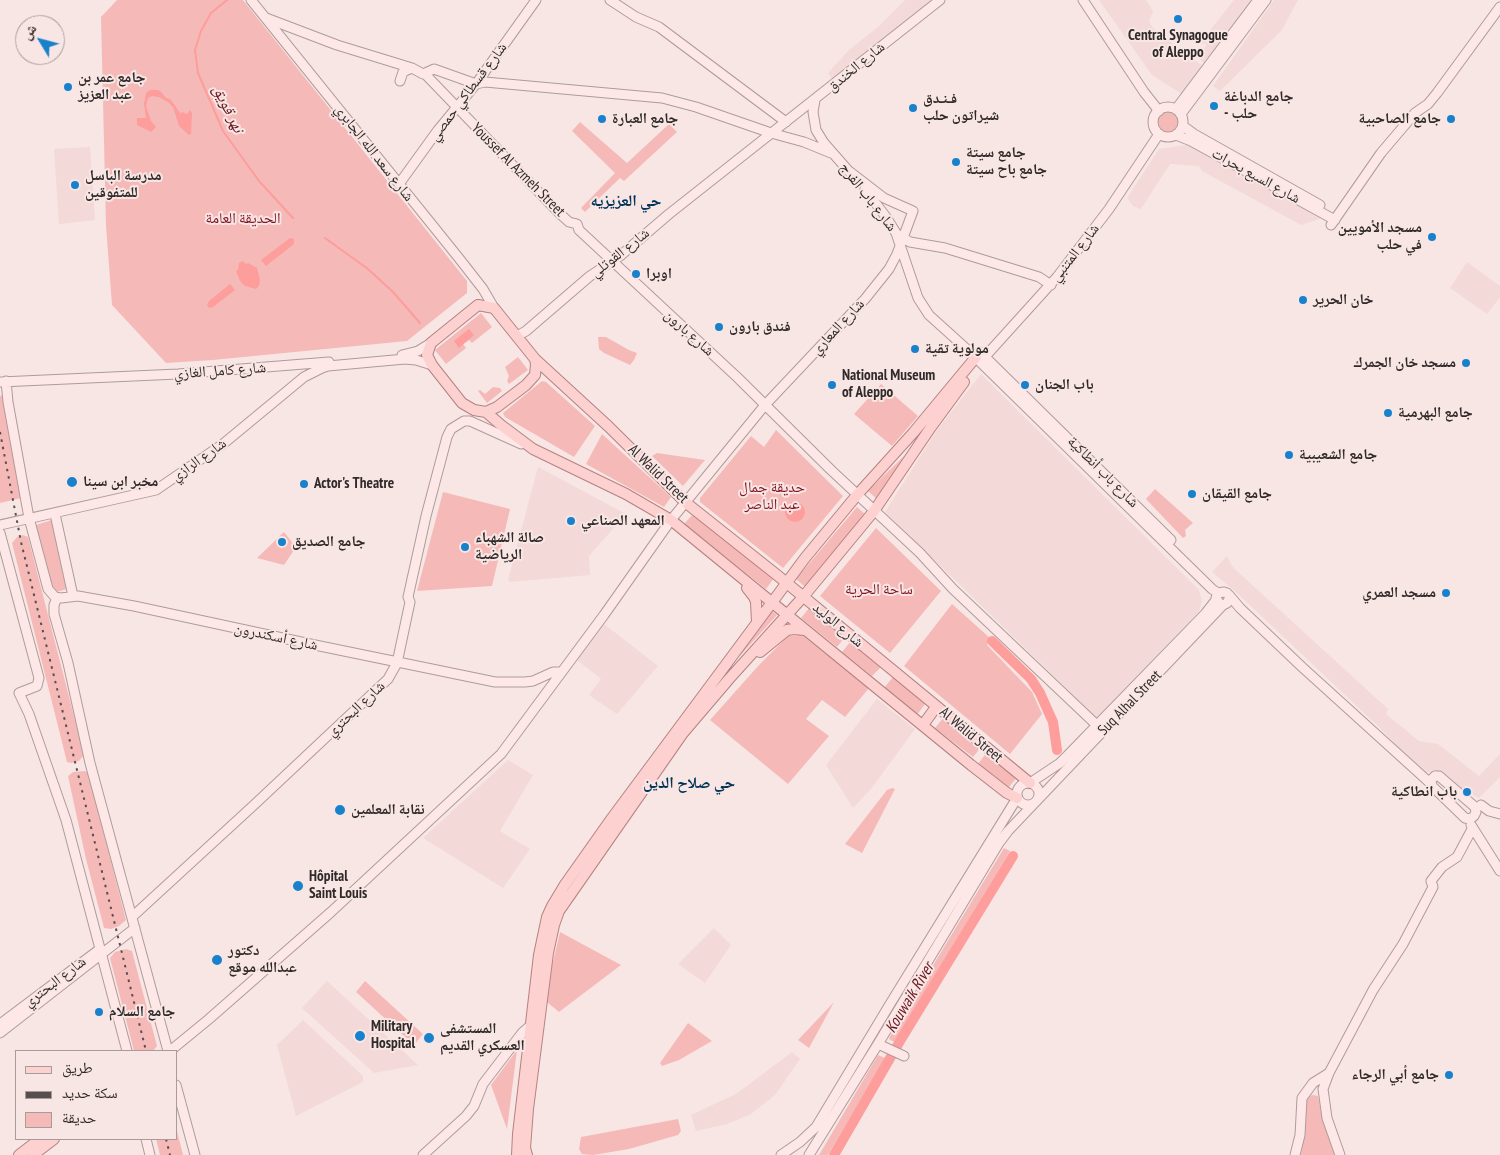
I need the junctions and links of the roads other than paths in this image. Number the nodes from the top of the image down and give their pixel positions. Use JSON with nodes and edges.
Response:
{"nodes":[{"id":1,"x":251,"y":0,"type":"edge"},
{"id":2,"x":536,"y":0,"type":"edge"},
{"id":3,"x":610,"y":0,"type":"edge"},
{"id":4,"x":940,"y":0,"type":"edge"},
{"id":5,"x":1083,"y":0,"type":"edge"},
{"id":6,"x":1258,"y":0,"type":"edge"},
{"id":7,"x":1266,"y":0,"type":"edge"},
{"id":8,"x":1500,"y":2,"type":"edge"},
{"id":9,"x":1500,"y":7,"type":"edge"},
{"id":10,"x":266,"y":18,"type":"junction"},
{"id":11,"x":412,"y":68,"type":"junction"},
{"id":12,"x":425,"y":74,"type":"junction"},
{"id":13,"x":400,"y":81,"type":"dead end"},
{"id":14,"x":476,"y":84,"type":"junction"},
{"id":15,"x":815,"y":100,"type":"junction"},
{"id":16,"x":1422,"y":107,"type":"junction"},
{"id":17,"x":457,"y":108,"type":"junction"},
{"id":18,"x":1159,"y":111,"type":"junction"},
{"id":19,"x":1179,"y":111,"type":"junction"},
{"id":20,"x":786,"y":122,"type":"junction"},
{"id":21,"x":1183,"y":126,"type":"junction"},
{"id":22,"x":771,"y":133,"type":"junction"},
{"id":23,"x":1160,"y":134,"type":"junction"},
{"id":24,"x":1176,"y":135,"type":"junction"},
{"id":25,"x":835,"y":156,"type":"junction"},
{"id":26,"x":849,"y":171,"type":"junction"},
{"id":27,"x":398,"y":184,"type":"junction"},
{"id":28,"x":1334,"y":220,"type":"junction"},
{"id":29,"x":901,"y":236,"type":"junction"},
{"id":30,"x":614,"y":261,"type":"junction"},
{"id":31,"x":1039,"y":277,"type":"junction"},
{"id":32,"x":1051,"y":285,"type":"junction"},
{"id":33,"x":494,"y":308,"type":"junction"},
{"id":34,"x":517,"y":336,"type":"junction"},
{"id":35,"x":431,"y":343,"type":"junction"},
{"id":36,"x":980,"y":357,"type":"junction"},
{"id":37,"x":535,"y":359,"type":"junction"},
{"id":38,"x":432,"y":365,"type":"junction"},
{"id":39,"x":287,"y":366,"type":"junction"},
{"id":40,"x":3,"y":381,"type":"edge"},
{"id":41,"x":296,"y":383,"type":"junction"},
{"id":42,"x":765,"y":405,"type":"junction"},
{"id":43,"x":486,"y":412,"type":"junction"},
{"id":44,"x":533,"y":449,"type":"junction"},
{"id":45,"x":857,"y":495,"type":"junction"},
{"id":46,"x":685,"y":502,"type":"junction"},
{"id":47,"x":874,"y":511,"type":"junction"},
{"id":48,"x":55,"y":514,"type":"junction"},
{"id":49,"x":29,"y":518,"type":"junction"},
{"id":50,"x":671,"y":520,"type":"junction"},
{"id":51,"x":0,"y":525,"type":"edge"},
{"id":52,"x":0,"y":532,"type":"edge"},
{"id":53,"x":736,"y":573,"type":"junction"},
{"id":54,"x":786,"y":583,"type":"junction"},
{"id":55,"x":72,"y":596,"type":"junction"},
{"id":56,"x":803,"y":597,"type":"junction"},
{"id":57,"x":1222,"y":597,"type":"junction"},
{"id":58,"x":57,"y":598,"type":"junction"},
{"id":59,"x":772,"y":602,"type":"junction"},
{"id":60,"x":787,"y":614,"type":"junction"},
{"id":61,"x":757,"y":623,"type":"junction"},
{"id":62,"x":808,"y":631,"type":"junction"},
{"id":63,"x":397,"y":662,"type":"junction"},
{"id":64,"x":889,"y":668,"type":"joint"},
{"id":65,"x":560,"y":672,"type":"junction"},
{"id":66,"x":729,"y":678,"type":"junction"},
{"id":67,"x":533,"y":681,"type":"junction"},
{"id":68,"x":546,"y":691,"type":"junction"},
{"id":69,"x":936,"y":707,"type":"junction"},
{"id":70,"x":923,"y":725,"type":"junction"},
{"id":71,"x":1100,"y":729,"type":"junction"},
{"id":72,"x":1030,"y":783,"type":"junction"},
{"id":73,"x":1430,"y":783,"type":"junction"},
{"id":74,"x":1017,"y":798,"type":"junction"},
{"id":75,"x":1036,"y":801,"type":"junction"},
{"id":76,"x":1481,"y":805,"type":"dead end"},
{"id":77,"x":1500,"y":814,"type":"edge"},
{"id":78,"x":1468,"y":819,"type":"junction"},
{"id":79,"x":1472,"y":829,"type":"junction"},
{"id":80,"x":1500,"y":871,"type":"edge"},
{"id":81,"x":134,"y":922,"type":"junction"},
{"id":82,"x":100,"y":952,"type":"junction"},
{"id":83,"x":0,"y":1024,"type":"edge"},
{"id":84,"x":530,"y":1026,"type":"junction"},
{"id":85,"x":0,"y":1033,"type":"edge"},
{"id":86,"x":881,"y":1046,"type":"junction"},
{"id":87,"x":127,"y":1050,"type":"edge"},
{"id":88,"x":169,"y":1050,"type":"edge"},
{"id":89,"x":170,"y":1050,"type":"edge"},
{"id":90,"x":904,"y":1056,"type":"dead end"},
{"id":91,"x":1329,"y":1073,"type":"junction"},
{"id":92,"x":178,"y":1092,"type":"edge"},
{"id":93,"x":39,"y":1140,"type":"edge"},
{"id":94,"x":53,"y":1140,"type":"edge"},
{"id":95,"x":146,"y":1140,"type":"edge"},
{"id":96,"x":19,"y":1155,"type":"edge"},
{"id":97,"x":33,"y":1155,"type":"edge"},
{"id":98,"x":150,"y":1155,"type":"edge"},
{"id":99,"x":195,"y":1155,"type":"edge"},
{"id":100,"x":423,"y":1155,"type":"edge"},
{"id":101,"x":517,"y":1155,"type":"edge"},
{"id":102,"x":526,"y":1155,"type":"edge"},
{"id":103,"x":781,"y":1155,"type":"edge"},
{"id":104,"x":809,"y":1155,"type":"edge"},
{"id":105,"x":1295,"y":1155,"type":"edge"},
{"id":106,"x":1340,"y":1155,"type":"edge"}],
"edges":[{"from":1,"to":10,"type":"main road","name":"شارع سعد الله الجابري"},
{"from":2,"to":14,"type":"main road","name":"شارع قسطاكي حمصي"},
{"from":3,"to":20,"type":"main road"},
{"from":4,"to":15,"type":"main road","name":"شارع الخندق"},
{"from":5,"to":18,"type":"main road"},
{"from":6,"to":19,"type":"main road"},
{"from":7,"to":19,"type":"main road"},
{"from":8,"to":16,"type":"main road"},
{"from":9,"to":16,"type":"main road"},
{"from":10,"to":11,"type":"main road"},
{"from":10,"to":27,"type":"main road","name":"شارع سعد الله الجابري"},
{"from":11,"to":12,"type":"main road"},
{"from":11,"to":13,"type":"main road"},
{"from":12,"to":14,"type":"main road"},
{"from":12,"to":17,"type":"main road","name":"Youssef Al Azmeh Street"},
{"from":14,"to":17,"type":"main road","name":"شارع قسطاكي حمصي"},
{"from":14,"to":22,"type":"main road","name":"شارع باب الفرج"},
{"from":15,"to":20,"type":"main road","name":"شارع الخندق"},
{"from":15,"to":25,"type":"main road","name":"شارع باب الفرج"},
{"from":16,"to":28,"type":"main road"},
{"from":17,"to":27,"type":"main road","name":"شارع قسطاكي حمصي"},
{"from":17,"to":30,"type":"main road","name":"Youssef Al Azmeh Street"},
{"from":18,"to":19,"type":"main road"},
{"from":18,"to":23,"type":"main road"},
{"from":19,"to":21,"type":"main road"},
{"from":20,"to":22,"type":"main road","name":"شارع الخندق"},
{"from":21,"to":24,"type":"main road"},
{"from":21,"to":28,"type":"main road","name":"شارع السبع بحرات"},
{"from":22,"to":25,"type":"main road","name":"شارع باب الفرج"},
{"from":22,"to":30,"type":"main road","name":"شارع القوتلي"},
{"from":23,"to":24,"type":"main road"},
{"from":23,"to":32,"type":"main road","name":"شارع المتنبي"},
{"from":24,"to":28,"type":"main road","name":"شارع السبع بحرات"},
{"from":25,"to":26,"type":"main road","name":"شارع باب الفرج"},
{"from":26,"to":29,"type":"main road","name":"شارع باب الفرج"},
{"from":26,"to":29,"type":"main road"},
{"from":27,"to":33,"type":"main road","name":"شارع سعد الله الجابري"},
{"from":29,"to":31,"type":"main road"},
{"from":29,"to":36,"type":"main road","name":"شارع باب الفرج"},
{"from":29,"to":42,"type":"main road","name":"شارع المعاري"},
{"from":30,"to":34,"type":"main road","name":"شارع القوتلي"},
{"from":30,"to":42,"type":"main road","name":"شارع بارون"},
{"from":31,"to":32,"type":"main road"},
{"from":31,"to":36,"type":"main road"},
{"from":32,"to":36,"type":"main road","name":"شارع المتنبي"},
{"from":33,"to":34,"type":"main road"},
{"from":33,"to":35,"type":"main road"},
{"from":34,"to":37,"type":"main road"},
{"from":35,"to":38,"type":"main road"},
{"from":35,"to":39,"type":"main road","name":"شارع كامل الغازي"},
{"from":36,"to":45,"type":"main road","name":"شارع المتنبي"},
{"from":36,"to":47,"type":"main road"},
{"from":36,"to":57,"type":"main road","name":"شارع باب أنطاكية"},
{"from":36,"to":57,"type":"main road","name":"شارع باب أنطاكية"},
{"from":37,"to":43,"type":"main road"},
{"from":37,"to":46,"type":"main road","name":"Al Walid Street"},
{"from":38,"to":41,"type":"main road"},
{"from":38,"to":43,"type":"main road"},
{"from":39,"to":40,"type":"main road","name":"شارع كامل الغازي"},
{"from":39,"to":41,"type":"main road"},
{"from":40,"to":49,"type":"main road"},
{"from":41,"to":48,"type":"main road","name":"شارع الرازي"},
{"from":42,"to":45,"type":"main road","name":"شارع بارون"},
{"from":42,"to":46,"type":"main road","name":"شارع المعاري"},
{"from":43,"to":44,"type":"main road"},
{"from":44,"to":50,"type":"main road"},
{"from":44,"to":63,"type":"main road","name":"شارع البحتري"},
{"from":45,"to":47,"type":"main road","name":"شارع بارون"},
{"from":45,"to":54,"type":"main road","name":"شارع المتنبي"},
{"from":46,"to":50,"type":"main road","name":"شارع المعاري"},
{"from":46,"to":54,"type":"main road","name":"Al Walid Street"},
{"from":47,"to":56,"type":"main road"},
{"from":47,"to":71,"type":"main road","name":"شارع بارون"},
{"from":48,"to":49,"type":"main road","name":"شارع الرازي"},
{"from":48,"to":55,"type":"main road"},
{"from":49,"to":51,"type":"main road","name":"شارع الرازي"},
{"from":49,"to":58,"type":"main road"},
{"from":50,"to":53,"type":"main road"},
{"from":50,"to":65,"type":"main road","name":"شارع المعاري"},
{"from":52,"to":82,"type":"main road"},
{"from":53,"to":59,"type":"main road"},
{"from":53,"to":61,"type":"main road"},
{"from":54,"to":56,"type":"main road","name":"شارع الوليد"},
{"from":54,"to":59,"type":"main road","name":"شارع المتنبي"},
{"from":55,"to":58,"type":"main road","name":"شارع أسكندرون"},
{"from":55,"to":63,"type":"main road","name":"شارع أسكندرون"},
{"from":56,"to":60,"type":"main road"},
{"from":56,"to":64,"type":"main road","name":"شارع الوليد"},
{"from":57,"to":71,"type":"main road","name":"Suq Alhal Street"},
{"from":57,"to":71,"type":"main road","name":"Suq Alhal Street"},
{"from":57,"to":73,"type":"main road"},
{"from":58,"to":81,"type":"main road"},
{"from":59,"to":60,"type":"main road"},
{"from":59,"to":61,"type":"main road","name":"شارع المتنبي"},
{"from":60,"to":62,"type":"main road"},
{"from":60,"to":66,"type":"main road"},
{"from":61,"to":84,"type":"main road","name":"شارع المتنبي"},
{"from":62,"to":66,"type":"main road"},
{"from":62,"to":70,"type":"main road"},
{"from":63,"to":67,"type":"main road","name":"شارع أسكندرون"},
{"from":63,"to":81,"type":"main road","name":"شارع البحتري"},
{"from":64,"to":69,"type":"main road","name":"Al Walid Street"},
{"from":65,"to":67,"type":"main road","name":"شارع أسكندرون"},
{"from":65,"to":68,"type":"main road","name":"شارع المعاري"},
{"from":66,"to":102,"type":"main road"},
{"from":67,"to":68,"type":"main road"},
{"from":68,"to":89,"type":"main road","name":"شارع المعاري"},
{"from":69,"to":70,"type":"main road"},
{"from":69,"to":72,"type":"main road","name":"Al Walid Street"},
{"from":70,"to":74,"type":"main road"},
{"from":71,"to":72,"type":"main road","name":"Suq Alhal Street"},
{"from":71,"to":75,"type":"main road","name":"Suq Alhal Street"},
{"from":72,"to":74,"type":"main road"},
{"from":72,"to":75,"type":"main road"},
{"from":73,"to":78,"type":"main road"},
{"from":73,"to":78,"type":"main road"},
{"from":74,"to":75,"type":"main road"},
{"from":74,"to":103,"type":"main road"},
{"from":75,"to":86,"type":"main road","name":"Suq Alhal Street"},
{"from":76,"to":77,"type":"main road"},
{"from":78,"to":79,"type":"main road"},
{"from":79,"to":80,"type":"main road"},
{"from":79,"to":91,"type":"main road"},
{"from":81,"to":82,"type":"main road","name":"شارع البحتري"},
{"from":81,"to":88,"type":"main road"},
{"from":82,"to":83,"type":"main road","name":"شارع البحتري"},
{"from":82,"to":85,"type":"main road"},
{"from":82,"to":87,"type":"main road"},
{"from":84,"to":100,"type":"main road"},
{"from":84,"to":101,"type":"main road","name":"شارع المتنبي"},
{"from":86,"to":90,"type":"main road"},
{"from":86,"to":104,"type":"main road","name":"Suq Alhal Street"},
{"from":91,"to":105,"type":"main road"},
{"from":91,"to":106,"type":"main road"},
{"from":92,"to":99,"type":"main road"},
{"from":93,"to":96,"type":"main road"},
{"from":94,"to":97,"type":"main road"},
{"from":95,"to":98,"type":"main road"}]}
